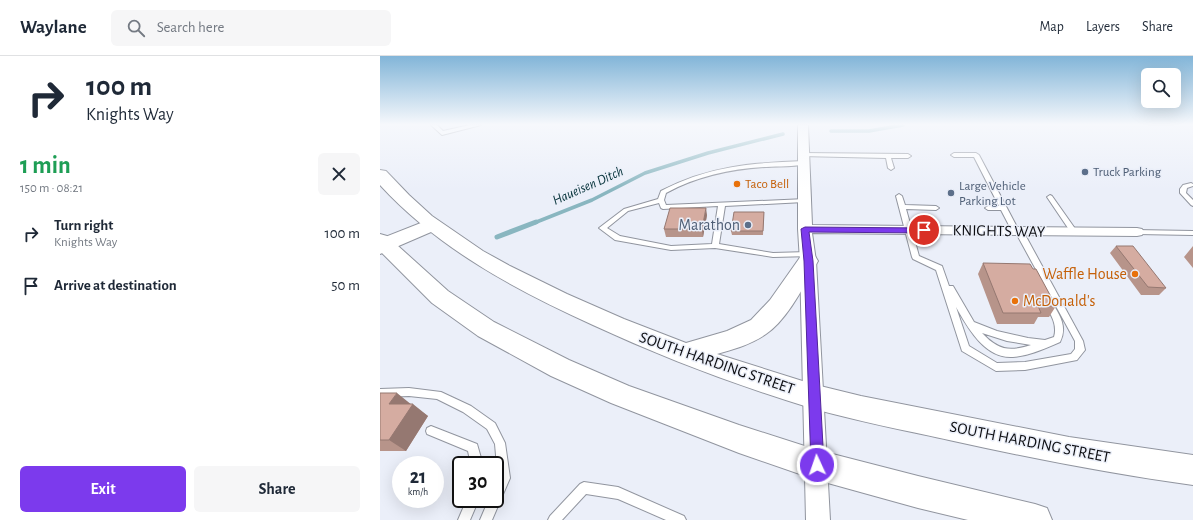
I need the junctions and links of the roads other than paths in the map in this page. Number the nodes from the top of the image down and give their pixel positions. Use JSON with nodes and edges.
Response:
{"nodes":[{"id":1,"x":804,"y":147,"type":"edge"},
{"id":2,"x":954,"y":155,"type":"dead end"},
{"id":3,"x":888,"y":156,"type":"junction"},
{"id":4,"x":908,"y":156,"type":"dead end"},
{"id":5,"x":804,"y":159,"type":"junction"},
{"id":6,"x":891,"y":168,"type":"dead end"},
{"id":7,"x":380,"y":175,"type":"edge"},
{"id":8,"x":1191,"y":185,"type":"dead end"},
{"id":9,"x":899,"y":196,"type":"dead end"},
{"id":10,"x":1050,"y":197,"type":"dead end"},
{"id":11,"x":661,"y":200,"type":"junction"},
{"id":12,"x":804,"y":200,"type":"junction"},
{"id":13,"x":722,"y":204,"type":"junction"},
{"id":14,"x":1193,"y":204,"type":"edge"},
{"id":15,"x":903,"y":208,"type":"junction"},
{"id":16,"x":936,"y":208,"type":"dead end"},
{"id":17,"x":988,"y":208,"type":"dead end"},
{"id":18,"x":1003,"y":208,"type":"junction"},
{"id":19,"x":432,"y":225,"type":"junction"},
{"id":20,"x":805,"y":229,"type":"junction"},
{"id":21,"x":909,"y":230,"type":"junction"},
{"id":22,"x":1017,"y":231,"type":"junction"},
{"id":23,"x":1074,"y":232,"type":"junction"},
{"id":24,"x":1137,"y":232,"type":"joint"},
{"id":25,"x":1193,"y":232,"type":"edge"},
{"id":26,"x":381,"y":244,"type":"edge"},
{"id":27,"x":714,"y":246,"type":"junction"},
{"id":28,"x":1031,"y":252,"type":"junction"},
{"id":29,"x":808,"y":258,"type":"junction"},
{"id":30,"x":939,"y":268,"type":"junction"},
{"id":31,"x":1038,"y":284,"type":"edge"},
{"id":32,"x":1045,"y":297,"type":"edge"},
{"id":33,"x":963,"y":312,"type":"junction"},
{"id":34,"x":1047,"y":343,"type":"junction"},
{"id":35,"x":684,"y":354,"type":"junction"},
{"id":36,"x":380,"y":393,"type":"edge"},
{"id":37,"x":814,"y":396,"type":"junction"},
{"id":38,"x":431,"y":432,"type":"dead end"},
{"id":39,"x":475,"y":456,"type":"edge"},
{"id":40,"x":817,"y":465,"type":"junction"},
{"id":41,"x":1193,"y":470,"type":"edge"},
{"id":42,"x":469,"y":508,"type":"edge"},
{"id":43,"x":464,"y":520,"type":"edge"},
{"id":44,"x":486,"y":520,"type":"edge"},
{"id":45,"x":554,"y":520,"type":"edge"},
{"id":46,"x":680,"y":520,"type":"edge"},
{"id":47,"x":818,"y":520,"type":"edge"},
{"id":48,"x":1035,"y":520,"type":"edge"}],
"edges":[{"from":1,"to":5,"type":"street"},
{"from":2,"to":18,"type":"lane"},
{"from":3,"to":4,"type":"lane"},
{"from":3,"to":5,"type":"lane"},
{"from":3,"to":6,"type":"lane"},
{"from":5,"to":11,"type":"lane"},
{"from":5,"to":12,"type":"street"},
{"from":7,"to":19,"type":"main road","name":"SOUTH HARDING STREET"},
{"from":8,"to":14,"type":"lane"},
{"from":9,"to":15,"type":"lane"},
{"from":10,"to":23,"type":"lane"},
{"from":11,"to":13,"type":"lane"},
{"from":11,"to":27,"type":"lane"},
{"from":12,"to":13,"type":"lane"},
{"from":12,"to":20,"type":"street"},
{"from":13,"to":27,"type":"lane"},
{"from":15,"to":16,"type":"lane"},
{"from":15,"to":21,"type":"lane"},
{"from":17,"to":18,"type":"lane"},
{"from":18,"to":22,"type":"lane"},
{"from":19,"to":26,"type":"main road"},
{"from":19,"to":35,"type":"main road","name":"SOUTH HARDING STREET"},
{"from":20,"to":21,"type":"street","name":"KNIGHTS WAY"},
{"from":20,"to":29,"type":"street"},
{"from":21,"to":22,"type":"street","name":"KNIGHTS WAY"},
{"from":21,"to":30,"type":"lane"},
{"from":22,"to":23,"type":"street","name":"KNIGHTS WAY"},
{"from":22,"to":28,"type":"lane"},
{"from":23,"to":24,"type":"street","name":"KNIGHTS WAY"},
{"from":24,"to":25,"type":"lane","name":"KNIGHTS WAY"},
{"from":26,"to":40,"type":"main road"},
{"from":27,"to":29,"type":"lane"},
{"from":28,"to":30,"type":"lane"},
{"from":28,"to":31,"type":"lane"},
{"from":29,"to":35,"type":"main road"},
{"from":29,"to":37,"type":"street"},
{"from":30,"to":33,"type":"lane"},
{"from":32,"to":34,"type":"lane"},
{"from":33,"to":34,"type":"lane"},
{"from":33,"to":34,"type":"lane"},
{"from":35,"to":37,"type":"main road","name":"SOUTH HARDING STREET"},
{"from":36,"to":44,"type":"lane"},
{"from":37,"to":40,"type":"street"},
{"from":37,"to":41,"type":"main road","name":"SOUTH HARDING STREET"},
{"from":38,"to":39,"type":"lane"},
{"from":40,"to":47,"type":"street"},
{"from":40,"to":48,"type":"main road"},
{"from":42,"to":43,"type":"lane"},
{"from":45,"to":46,"type":"lane"}]}
